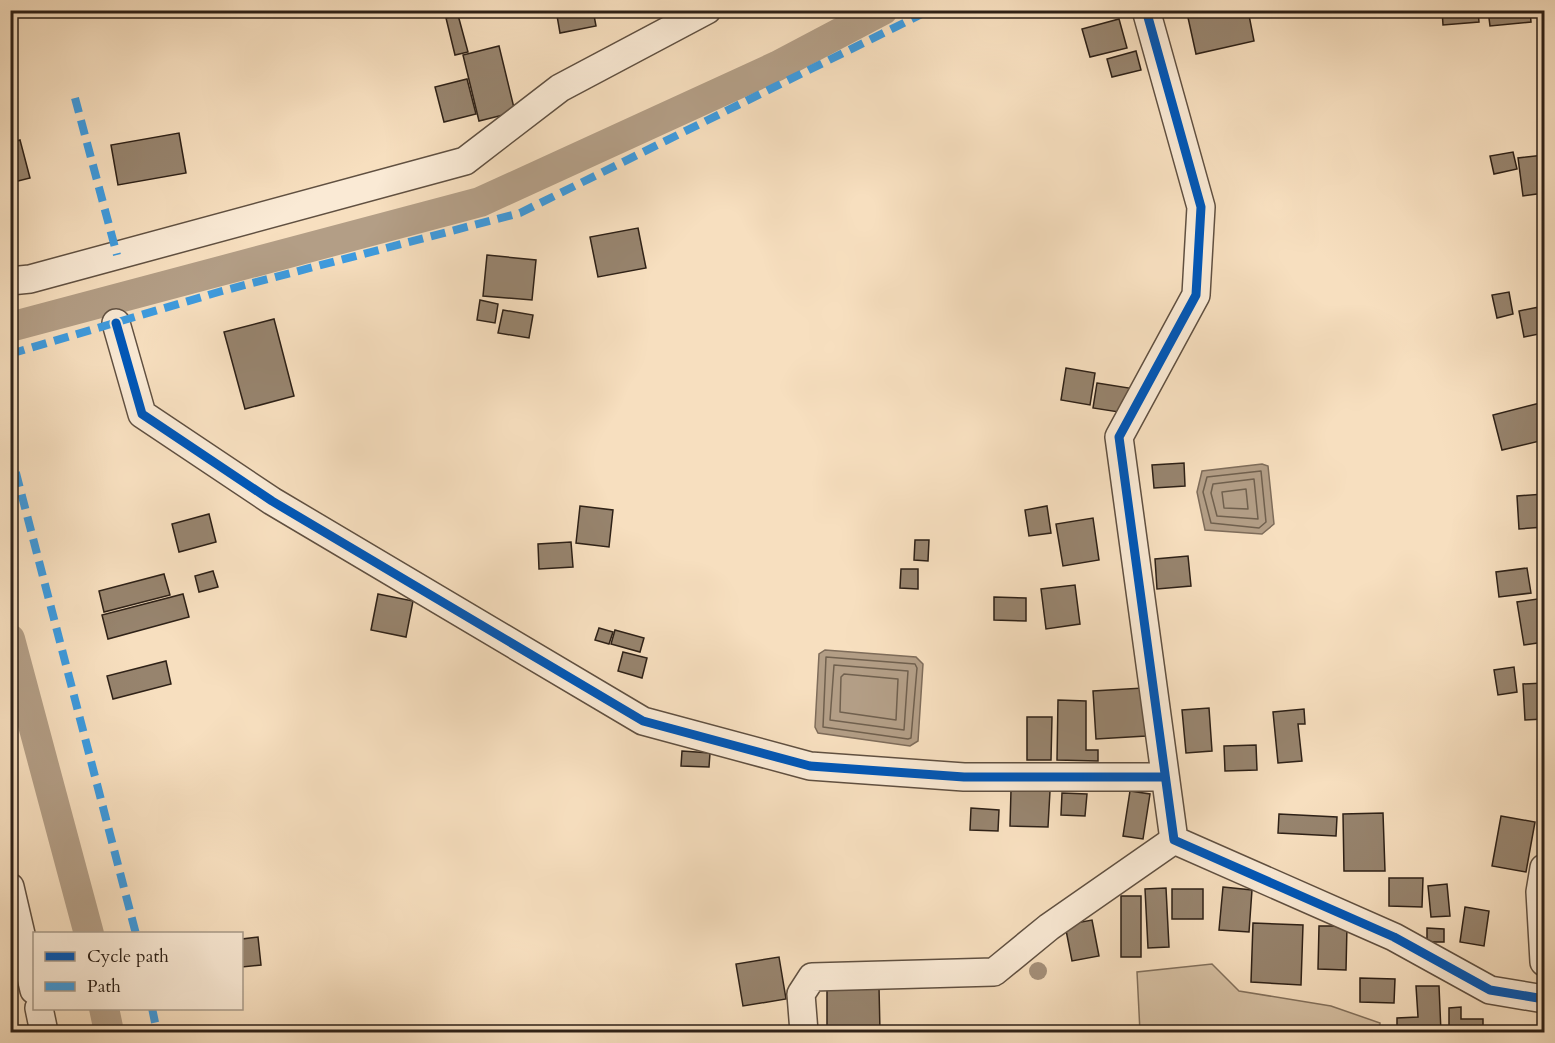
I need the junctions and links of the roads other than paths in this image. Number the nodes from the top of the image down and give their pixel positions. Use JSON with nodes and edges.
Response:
{"nodes":[{"id":1,"x":707,"y":10,"type":"edge"},
{"id":2,"x":1146,"y":10,"type":"edge"},
{"id":3,"x":10,"y":281,"type":"edge"},
{"id":4,"x":116,"y":323,"type":"dead end"},
{"id":5,"x":1164,"y":777,"type":"junction"},
{"id":6,"x":1174,"y":840,"type":"junction"},
{"id":7,"x":1545,"y":868,"type":"edge"},
{"id":8,"x":10,"y":887,"type":"edge"},
{"id":9,"x":1545,"y":962,"type":"edge"},
{"id":10,"x":33,"y":986,"type":"edge"},
{"id":11,"x":1545,"y":999,"type":"edge"},
{"id":12,"x":39,"y":1010,"type":"edge"},
{"id":13,"x":44,"y":1032,"type":"edge"},
{"id":14,"x":804,"y":1032,"type":"edge"}],
"edges":[{"from":1,"to":3,"type":"street"},
{"from":2,"to":5,"type":"street"},
{"from":4,"to":5,"type":"street"},
{"from":5,"to":6,"type":"street"},
{"from":6,"to":11,"type":"street"},
{"from":6,"to":14,"type":"street"},
{"from":7,"to":9,"type":"street"},
{"from":8,"to":10,"type":"street"},
{"from":12,"to":13,"type":"street"}]}
